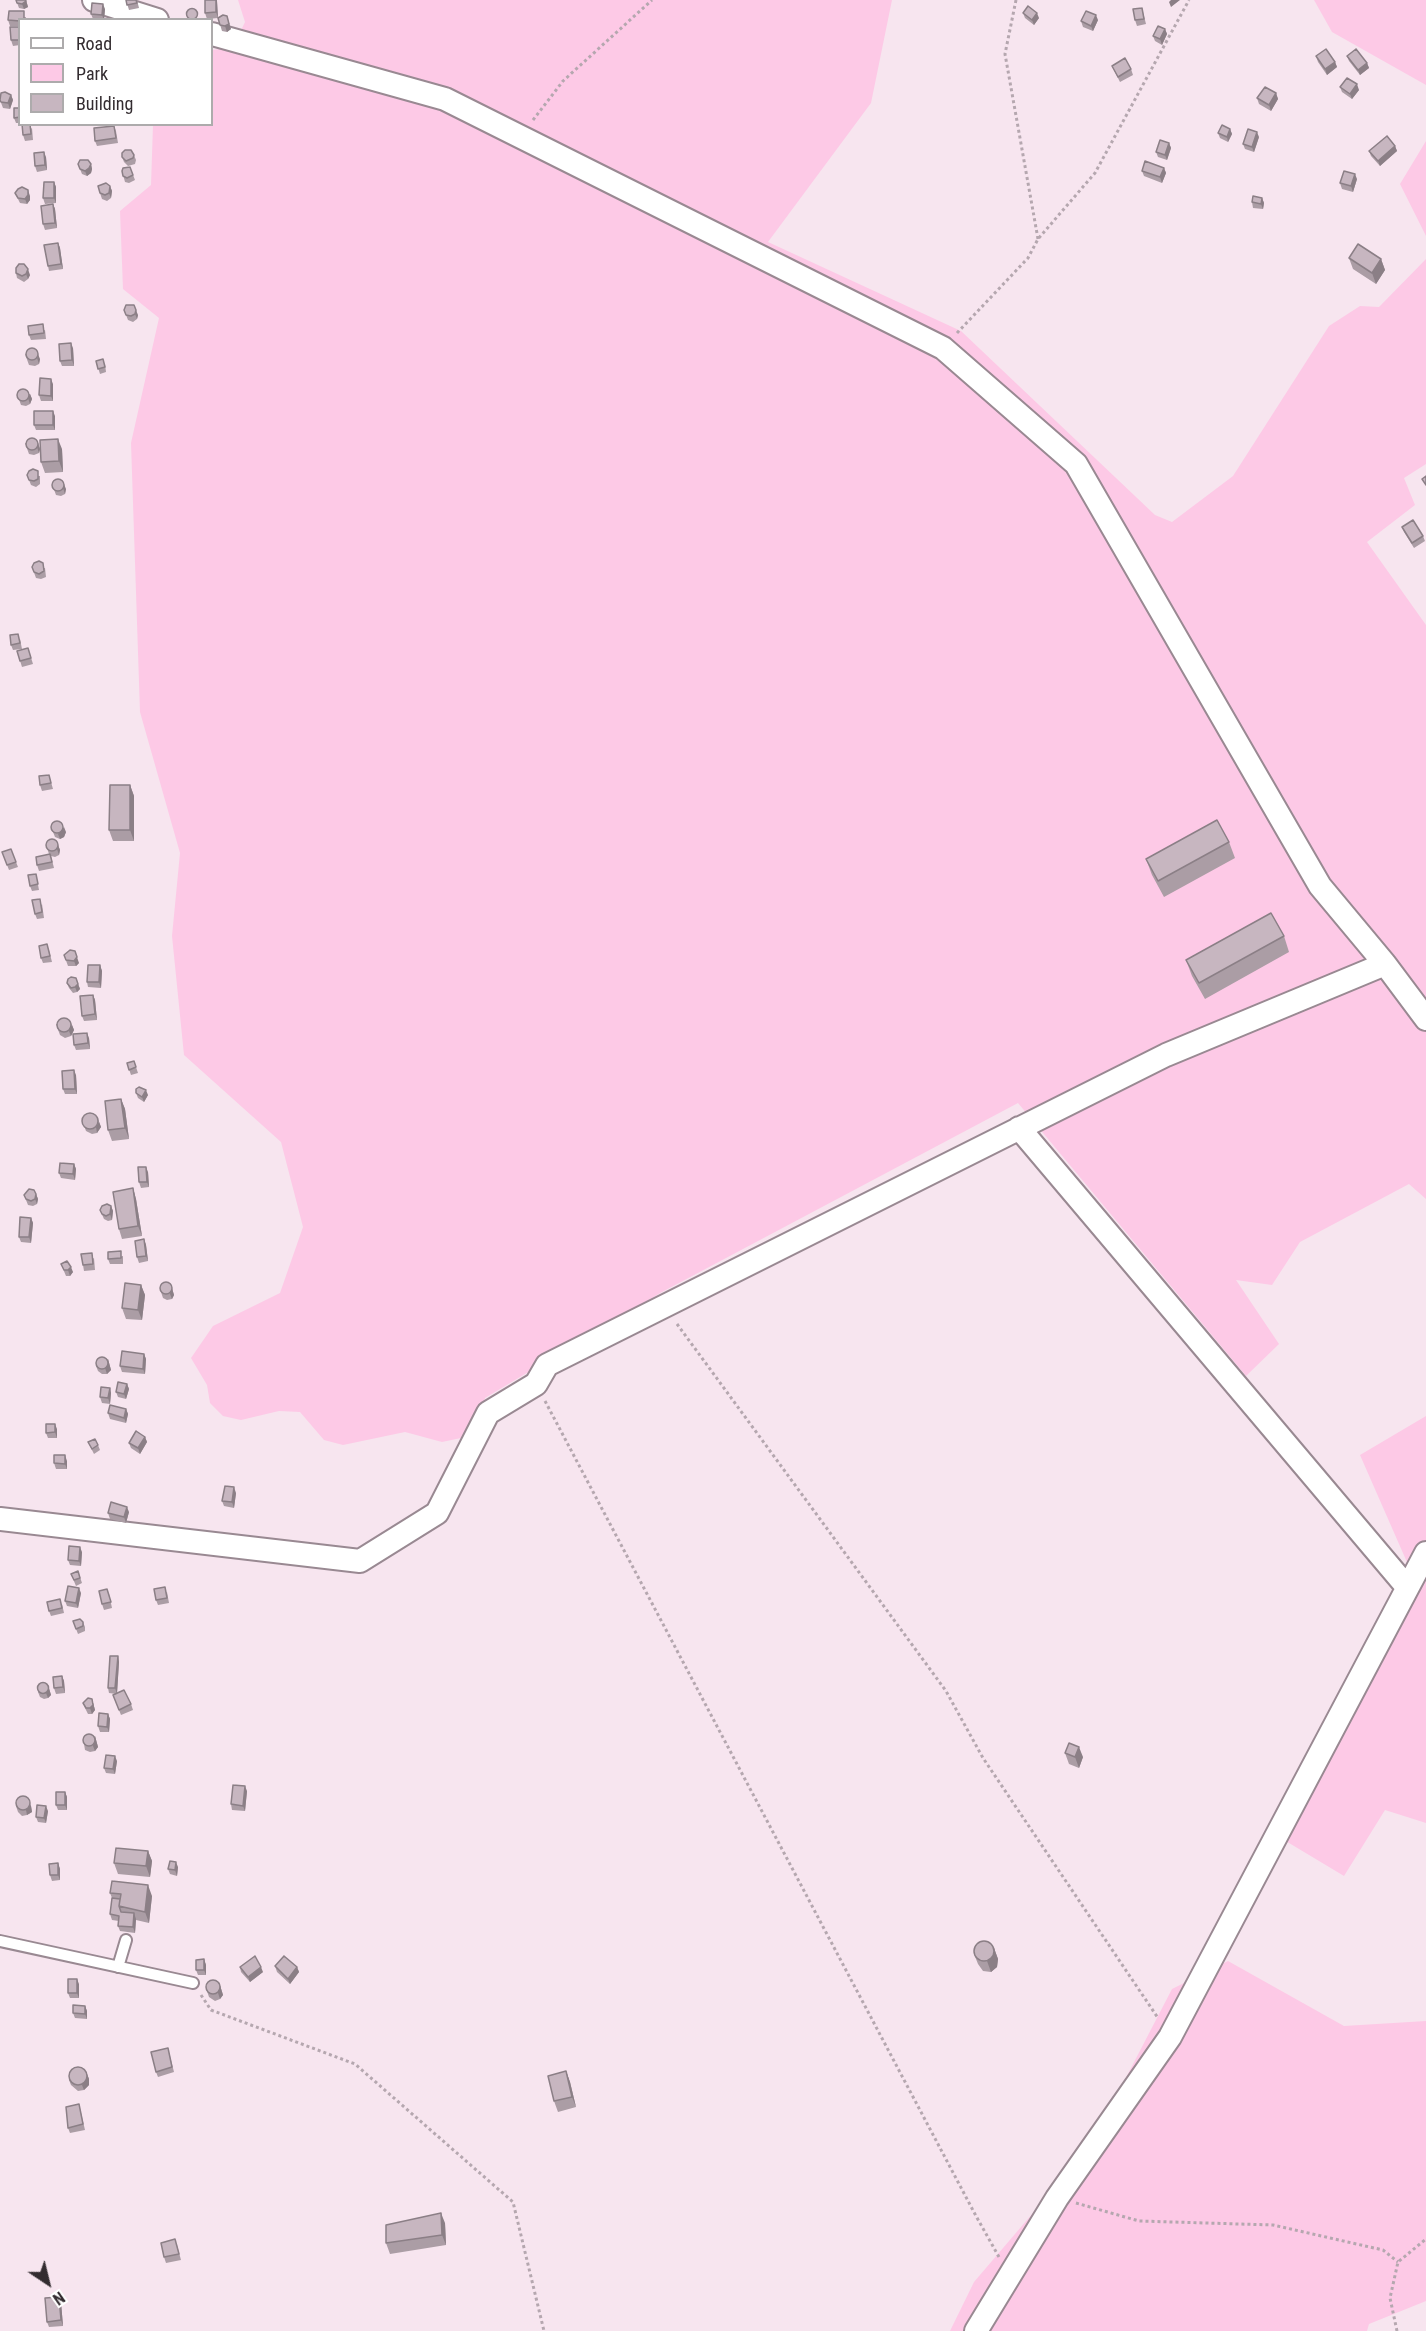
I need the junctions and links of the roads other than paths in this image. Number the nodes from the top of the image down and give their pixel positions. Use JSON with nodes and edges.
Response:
{"nodes":[{"id":1,"x":94,"y":0,"type":"edge"},
{"id":2,"x":151,"y":18,"type":"edge"},
{"id":3,"x":213,"y":34,"type":"edge"},
{"id":4,"x":1384,"y":964,"type":"junction"},
{"id":5,"x":1426,"y":1019,"type":"edge"},
{"id":6,"x":1019,"y":1128,"type":"junction"},
{"id":7,"x":0,"y":1519,"type":"edge"},
{"id":8,"x":1426,"y":1553,"type":"edge"},
{"id":9,"x":1407,"y":1587,"type":"junction"},
{"id":10,"x":126,"y":1940,"type":"dead end"},
{"id":11,"x":0,"y":1941,"type":"edge"},
{"id":12,"x":118,"y":1966,"type":"junction"},
{"id":13,"x":194,"y":1983,"type":"road end"},
{"id":14,"x":976,"y":2331,"type":"edge"}],
"edges":[{"from":1,"to":2,"type":"street"},
{"from":3,"to":4,"type":"street"},
{"from":4,"to":5,"type":"street"},
{"from":4,"to":6,"type":"street"},
{"from":6,"to":7,"type":"street"},
{"from":6,"to":9,"type":"street"},
{"from":8,"to":9,"type":"street"},
{"from":9,"to":14,"type":"street"},
{"from":10,"to":12,"type":"lane"},
{"from":11,"to":12,"type":"lane"},
{"from":12,"to":13,"type":"lane"}]}
